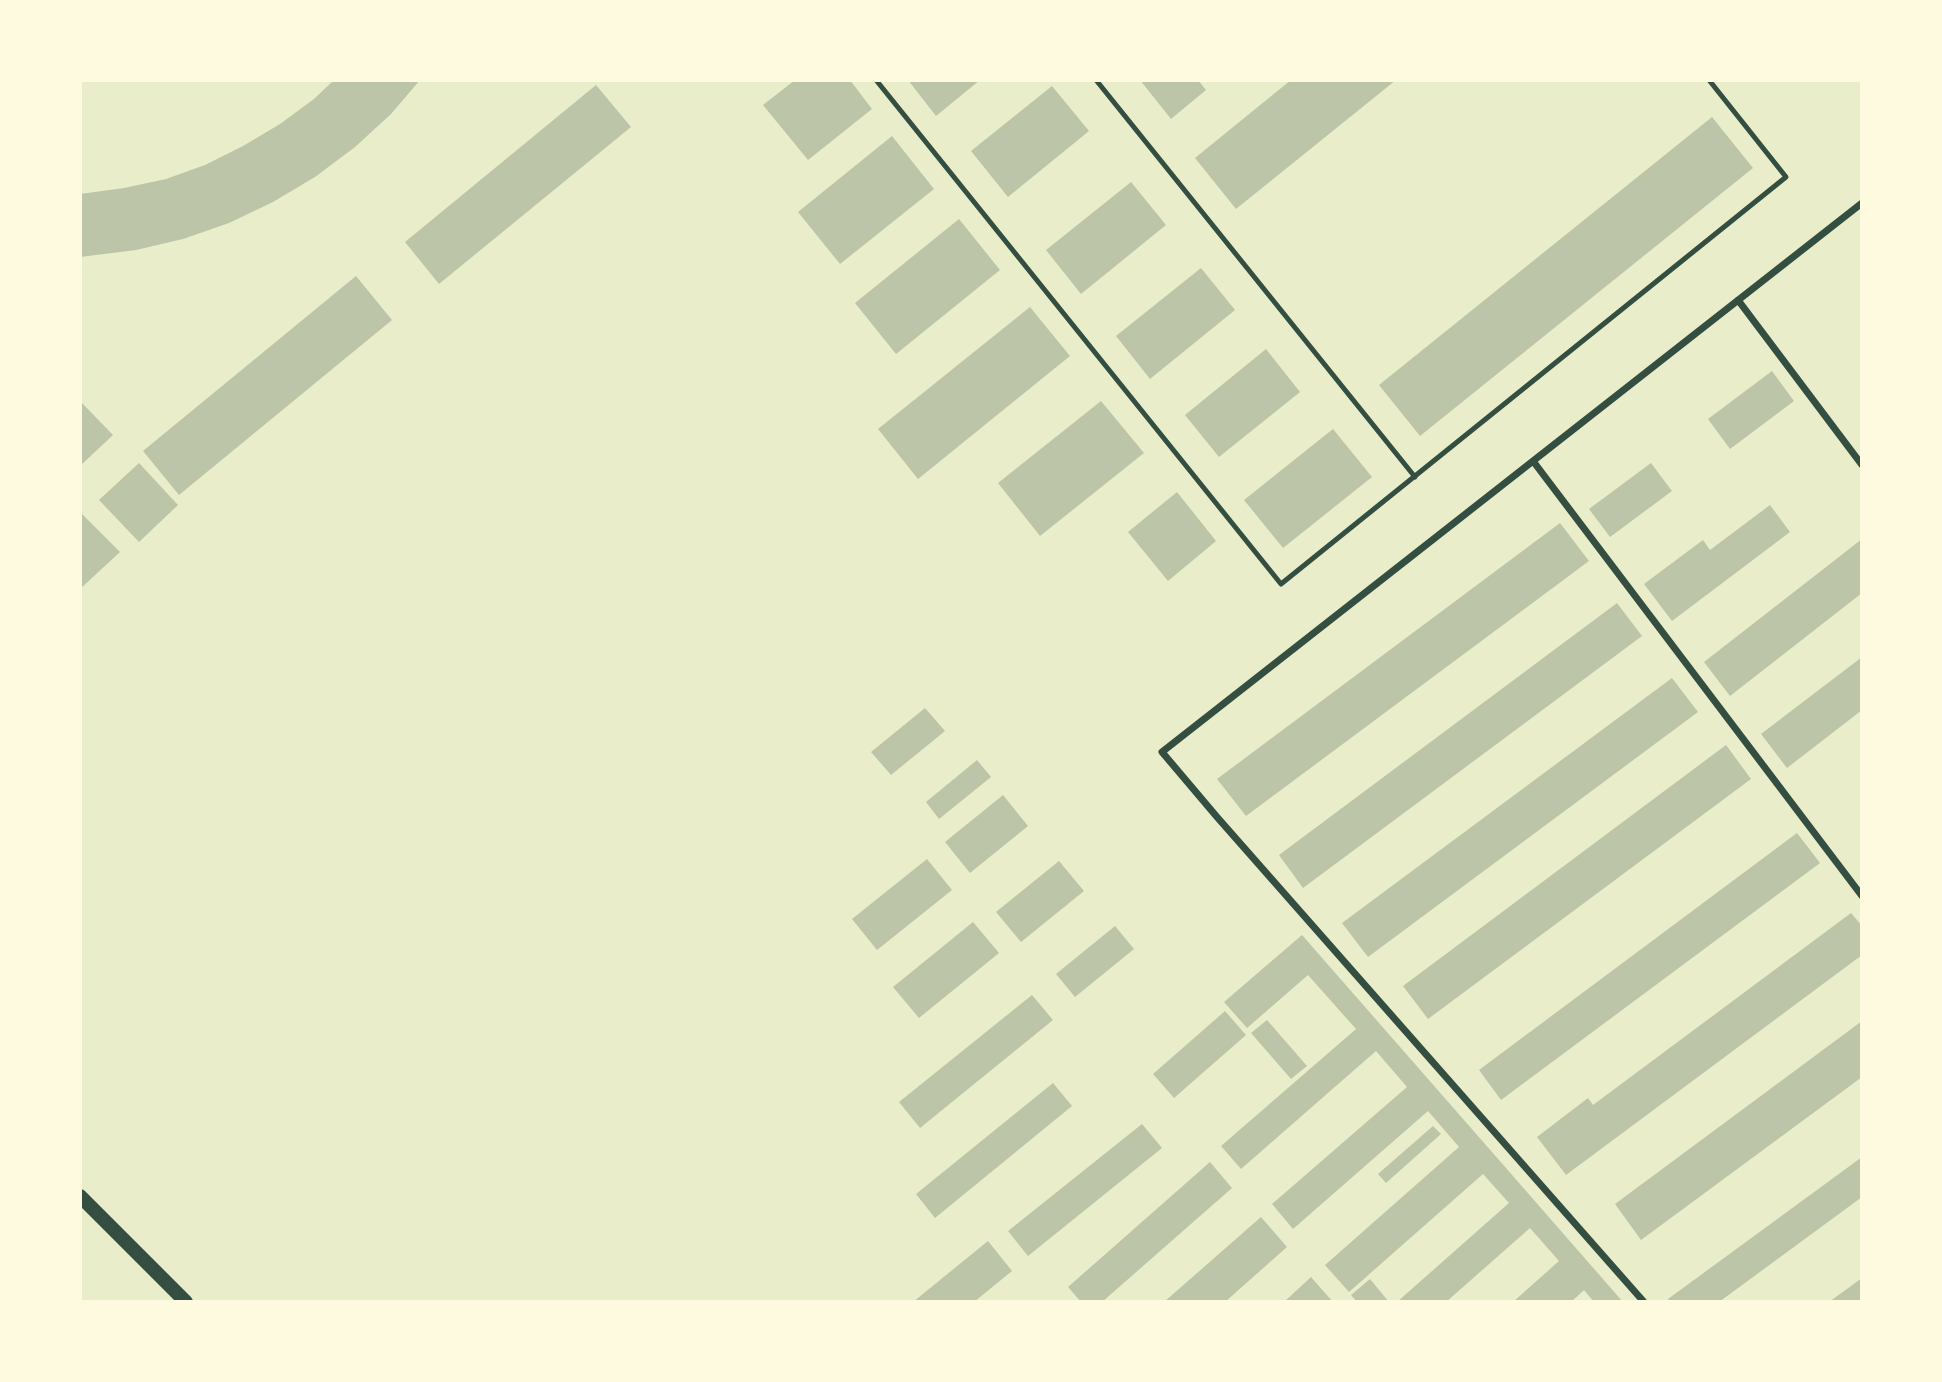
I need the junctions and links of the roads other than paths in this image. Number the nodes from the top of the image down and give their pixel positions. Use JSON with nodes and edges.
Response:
{"nodes":[{"id":1,"x":876,"y":80,"type":"edge"},
{"id":2,"x":1096,"y":80,"type":"edge"},
{"id":3,"x":1709,"y":80,"type":"edge"},
{"id":4,"x":1861,"y":203,"type":"edge"},
{"id":5,"x":1738,"y":300,"type":"junction"},
{"id":6,"x":1533,"y":461,"type":"junction"},
{"id":7,"x":1861,"y":465,"type":"edge"},
{"id":8,"x":1415,"y":477,"type":"junction"},
{"id":9,"x":1861,"y":896,"type":"edge"},
{"id":10,"x":80,"y":1196,"type":"edge"},
{"id":11,"x":186,"y":1301,"type":"edge"},
{"id":12,"x":1644,"y":1301,"type":"edge"}],
"edges":[{"from":1,"to":8,"type":"lane"},
{"from":2,"to":8,"type":"lane"},
{"from":3,"to":8,"type":"lane"},
{"from":4,"to":5,"type":"street"},
{"from":5,"to":6,"type":"street"},
{"from":5,"to":7,"type":"street"},
{"from":6,"to":9,"type":"street"},
{"from":6,"to":12,"type":"street"},
{"from":10,"to":11,"type":"main road"}]}
